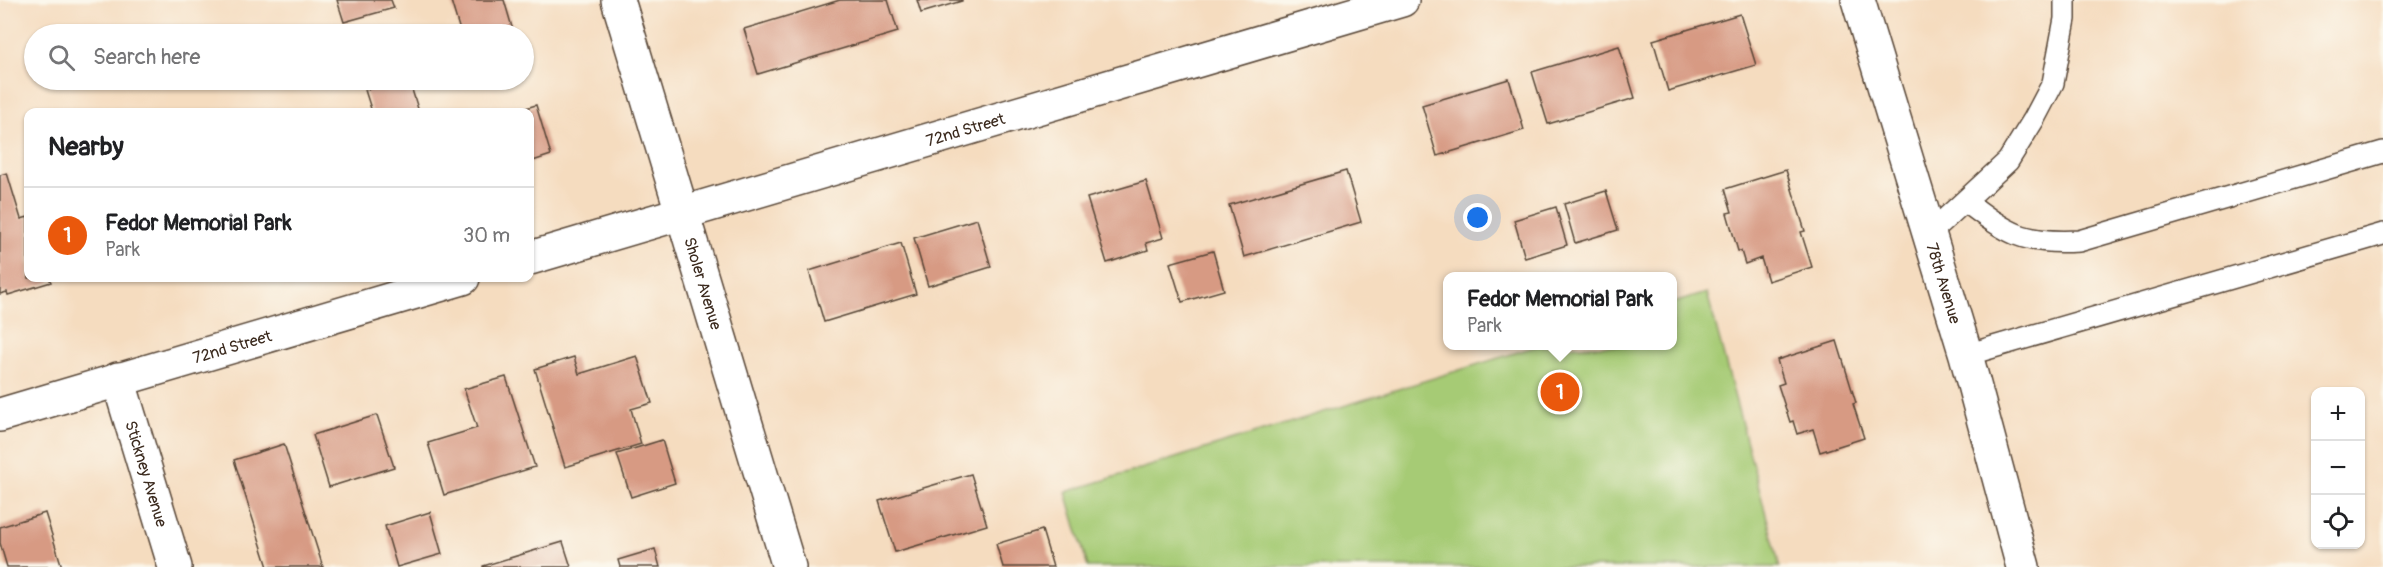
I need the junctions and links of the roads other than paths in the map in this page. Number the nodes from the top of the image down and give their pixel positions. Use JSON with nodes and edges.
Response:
{"nodes":[{"id":1,"x":618,"y":0,"type":"edge"},
{"id":2,"x":1402,"y":0,"type":"edge"},
{"id":3,"x":1858,"y":0,"type":"edge"},
{"id":4,"x":2065,"y":0,"type":"edge"},
{"id":5,"x":2383,"y":152,"type":"edge"},
{"id":6,"x":1965,"y":201,"type":"junction"},
{"id":7,"x":682,"y":213,"type":"junction"},
{"id":8,"x":1929,"y":234,"type":"junction"},
{"id":9,"x":2383,"y":234,"type":"edge"},
{"id":10,"x":534,"y":257,"type":"edge"},
{"id":11,"x":449,"y":282,"type":"edge"},
{"id":12,"x":1966,"y":355,"type":"junction"},
{"id":13,"x":118,"y":379,"type":"junction"},
{"id":14,"x":0,"y":415,"type":"edge"},
{"id":15,"x":176,"y":567,"type":"edge"},
{"id":16,"x":789,"y":567,"type":"edge"},
{"id":17,"x":2023,"y":567,"type":"edge"}],
"edges":[{"from":1,"to":7,"type":"street","name":"Sholer Avenue"},
{"from":2,"to":7,"type":"street","name":"72nd Street"},
{"from":3,"to":8,"type":"street","name":"78th Avenue"},
{"from":4,"to":6,"type":"lane"},
{"from":5,"to":6,"type":"lane"},
{"from":6,"to":8,"type":"lane"},
{"from":7,"to":10,"type":"street","name":"72nd Street"},
{"from":7,"to":16,"type":"street","name":"Sholer Avenue"},
{"from":8,"to":12,"type":"street","name":"78th Avenue"},
{"from":9,"to":12,"type":"lane"},
{"from":11,"to":13,"type":"street","name":"72nd Street"},
{"from":12,"to":17,"type":"street","name":"78th Avenue"},
{"from":13,"to":14,"type":"street","name":"72nd Street"},
{"from":13,"to":15,"type":"street","name":"Stickney Avenue"}]}
